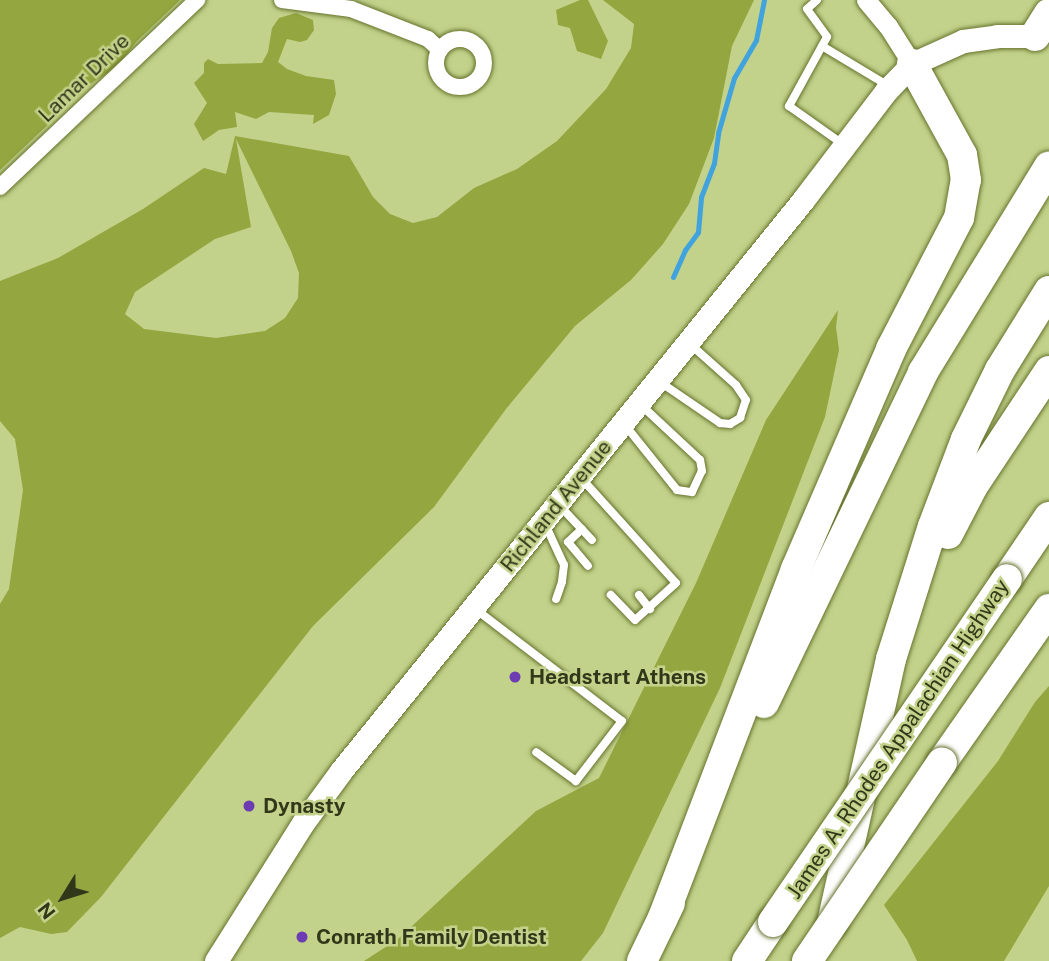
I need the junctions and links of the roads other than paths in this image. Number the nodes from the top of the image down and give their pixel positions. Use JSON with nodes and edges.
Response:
{"nodes":[{"id":1,"x":197,"y":0,"type":"edge"},
{"id":2,"x":282,"y":0,"type":"edge"},
{"id":3,"x":817,"y":0,"type":"edge"},
{"id":4,"x":866,"y":0,"type":"edge"},
{"id":5,"x":1042,"y":25,"type":"edge"},
{"id":6,"x":822,"y":46,"type":"junction"},
{"id":7,"x":440,"y":50,"type":"dead end"},
{"id":8,"x":912,"y":64,"type":"junction"},
{"id":9,"x":889,"y":87,"type":"junction"},
{"id":10,"x":844,"y":145,"type":"junction"},
{"id":11,"x":1049,"y":166,"type":"edge"},
{"id":12,"x":0,"y":187,"type":"edge"},
{"id":13,"x":1049,"y":291,"type":"edge"},
{"id":14,"x":688,"y":342,"type":"junction"},
{"id":15,"x":1049,"y":371,"type":"edge"},
{"id":16,"x":657,"y":380,"type":"junction"},
{"id":17,"x":639,"y":403,"type":"junction"},
{"id":18,"x":623,"y":423,"type":"junction"},
{"id":19,"x":580,"y":476,"type":"junction"},
{"id":20,"x":557,"y":503,"type":"junction"},
{"id":21,"x":1049,"y":517,"type":"edge"},
{"id":22,"x":543,"y":521,"type":"junction"},
{"id":23,"x":582,"y":529,"type":"junction"},
{"id":24,"x":592,"y":540,"type":"dead end"},
{"id":25,"x":588,"y":566,"type":"dead end"},
{"id":26,"x":611,"y":595,"type":"dead end"},
{"id":27,"x":639,"y":595,"type":"dead end"},
{"id":28,"x":556,"y":599,"type":"dead end"},
{"id":29,"x":474,"y":608,"type":"junction"},
{"id":30,"x":650,"y":608,"type":"junction"},
{"id":31,"x":1049,"y":608,"type":"edge"},
{"id":32,"x":891,"y":659,"type":"junction"},
{"id":33,"x":536,"y":752,"type":"dead end"},
{"id":34,"x":662,"y":920,"type":"junction"},
{"id":35,"x":216,"y":961,"type":"edge"},
{"id":36,"x":642,"y":961,"type":"edge"},
{"id":37,"x":747,"y":961,"type":"edge"},
{"id":38,"x":807,"y":961,"type":"edge"},
{"id":39,"x":823,"y":961,"type":"edge"}],
"edges":[{"from":1,"to":12,"type":"street","name":"Lamar Drive"},
{"from":2,"to":7,"type":"street"},
{"from":3,"to":6,"type":"lane"},
{"from":4,"to":8,"type":"street"},
{"from":5,"to":8,"type":"main road"},
{"from":6,"to":9,"type":"lane"},
{"from":6,"to":10,"type":"lane"},
{"from":8,"to":9,"type":"main road","name":"Richland Avenue"},
{"from":8,"to":34,"type":"highway"},
{"from":9,"to":10,"type":"main road","name":"Richland Avenue"},
{"from":10,"to":14,"type":"main road","name":"Richland Avenue"},
{"from":11,"to":34,"type":"highway"},
{"from":13,"to":32,"type":"highway"},
{"from":14,"to":16,"type":"main road","name":"Richland Avenue"},
{"from":14,"to":16,"type":"lane"},
{"from":15,"to":32,"type":"highway"},
{"from":16,"to":17,"type":"main road","name":"Richland Avenue"},
{"from":17,"to":18,"type":"main road","name":"Richland Avenue"},
{"from":17,"to":18,"type":"lane"},
{"from":18,"to":19,"type":"main road","name":"Richland Avenue"},
{"from":19,"to":20,"type":"main road","name":"Richland Avenue"},
{"from":19,"to":30,"type":"lane"},
{"from":20,"to":22,"type":"main road","name":"Richland Avenue"},
{"from":20,"to":23,"type":"lane"},
{"from":21,"to":37,"type":"highway","name":"James A. Rhodes Appalachian Highway","bridge":true},
{"from":22,"to":28,"type":"lane"},
{"from":22,"to":29,"type":"main road","name":"Richland Avenue"},
{"from":23,"to":24,"type":"lane"},
{"from":23,"to":25,"type":"lane"},
{"from":26,"to":30,"type":"lane"},
{"from":27,"to":30,"type":"lane"},
{"from":29,"to":33,"type":"lane"},
{"from":29,"to":35,"type":"main road","name":"Richland Avenue"},
{"from":31,"to":38,"type":"highway","bridge":true},
{"from":32,"to":39,"type":"highway"},
{"from":34,"to":36,"type":"highway"}]}
